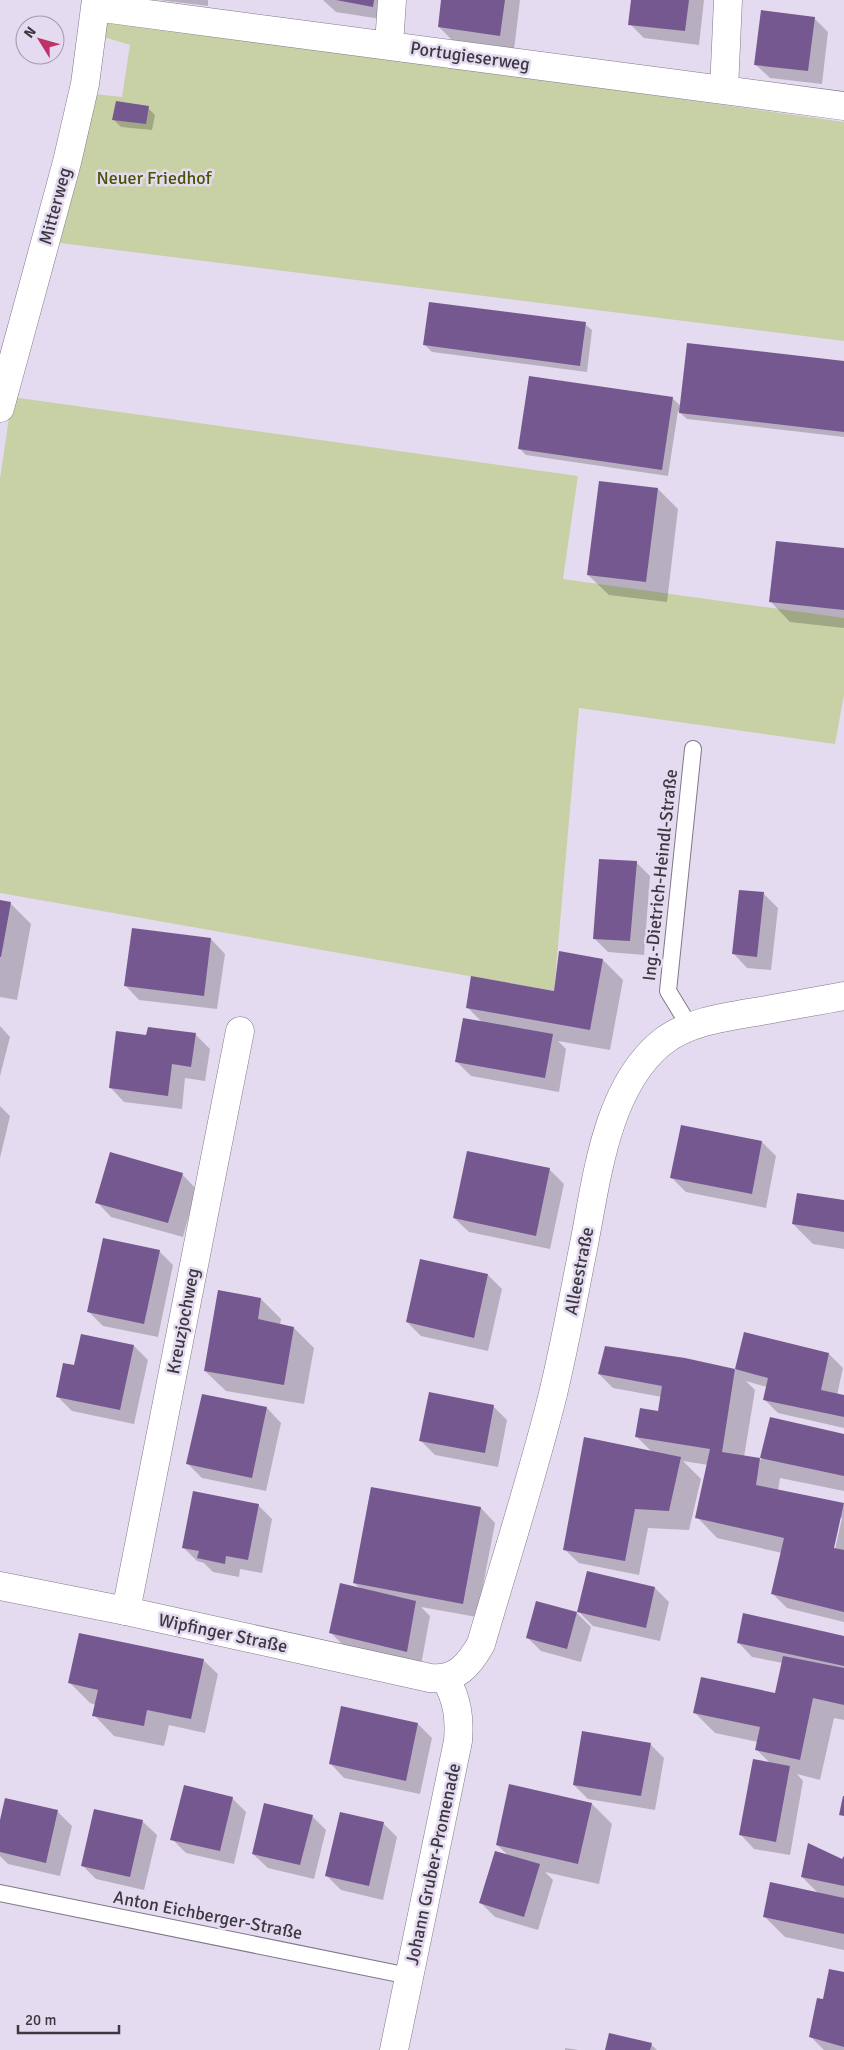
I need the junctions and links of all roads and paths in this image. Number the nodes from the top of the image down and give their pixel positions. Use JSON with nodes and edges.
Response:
{"nodes":[{"id":1,"x":392,"y":0,"type":"edge"},
{"id":2,"x":728,"y":0,"type":"edge"},
{"id":3,"x":95,"y":4,"type":"edge"},
{"id":4,"x":389,"y":45,"type":"junction"},
{"id":5,"x":724,"y":90,"type":"junction"},
{"id":6,"x":844,"y":106,"type":"edge"},
{"id":7,"x":0,"y":408,"type":"edge"},
{"id":8,"x":693,"y":750,"type":"dead end"},
{"id":9,"x":844,"y":996,"type":"edge"},
{"id":10,"x":690,"y":1028,"type":"junction"},
{"id":11,"x":240,"y":1031,"type":"dead end"},
{"id":12,"x":0,"y":1586,"type":"edge"},
{"id":13,"x":126,"y":1611,"type":"junction"},
{"id":14,"x":446,"y":1679,"type":"junction"},
{"id":15,"x":0,"y":1894,"type":"edge"},
{"id":16,"x":409,"y":1976,"type":"junction"},
{"id":17,"x":394,"y":2050,"type":"edge"}],
"edges":[{"from":1,"to":4,"type":"street"},
{"from":2,"to":5,"type":"street"},
{"from":3,"to":4,"type":"street","name":"Portugieserweg"},
{"from":3,"to":7,"type":"street","name":"Mitterweg"},
{"from":4,"to":5,"type":"street","name":"Portugieserweg"},
{"from":5,"to":6,"type":"street","name":"Portugieserweg"},
{"from":8,"to":10,"type":"lane","name":"Ing.-Dietrich-Heindl-Straße"},
{"from":9,"to":10,"type":"street","name":"Alleestraße"},
{"from":10,"to":14,"type":"street","name":"Alleestraße"},
{"from":11,"to":13,"type":"street","name":"Kreuzjochweg"},
{"from":12,"to":13,"type":"street","name":"Wipfinger Straße"},
{"from":13,"to":14,"type":"street","name":"Wipfinger Straße"},
{"from":14,"to":16,"type":"street","name":"Johann Gruber-Promenade"},
{"from":15,"to":16,"type":"lane","name":"Anton Eichberger-Straße"},
{"from":16,"to":17,"type":"street","name":"Johann Gruber-Promenade"}]}
